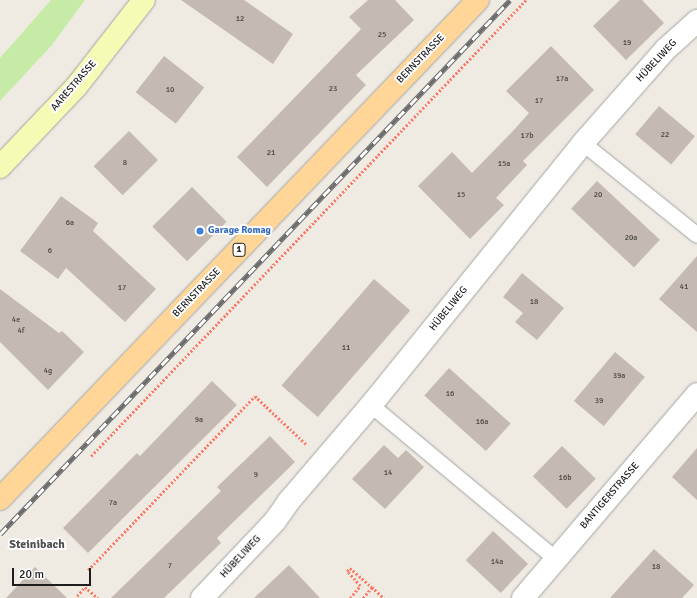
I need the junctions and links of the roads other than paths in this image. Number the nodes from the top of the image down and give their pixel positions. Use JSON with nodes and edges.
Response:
{"nodes":[{"id":1,"x":144,"y":0,"type":"edge"},
{"id":2,"x":478,"y":0,"type":"edge"},
{"id":3,"x":697,"y":21,"type":"edge"},
{"id":4,"x":583,"y":143,"type":"junction"},
{"id":5,"x":0,"y":167,"type":"edge"},
{"id":6,"x":697,"y":235,"type":"edge"},
{"id":7,"x":697,"y":394,"type":"edge"},
{"id":8,"x":371,"y":405,"type":"junction"},
{"id":9,"x":0,"y":499,"type":"edge"},
{"id":10,"x":556,"y":559,"type":"junction"},
{"id":11,"x":202,"y":598,"type":"edge"},
{"id":12,"x":523,"y":598,"type":"edge"}],
"edges":[{"from":1,"to":5,"type":"street","name":"AARESTRASSE"},
{"from":2,"to":9,"type":"main road","name":"BERNSTRASSE","number":"1"},
{"from":3,"to":4,"type":"street","name":"HÜBELIWEG"},
{"from":4,"to":6,"type":"lane"},
{"from":4,"to":8,"type":"street","name":"HÜBELIWEG"},
{"from":7,"to":10,"type":"street","name":"BANTIGERSTRASSE"},
{"from":8,"to":10,"type":"lane"},
{"from":8,"to":11,"type":"street","name":"HÜBELIWEG"},
{"from":10,"to":12,"type":"street","name":"BANTIGERSTRASSE"}]}
